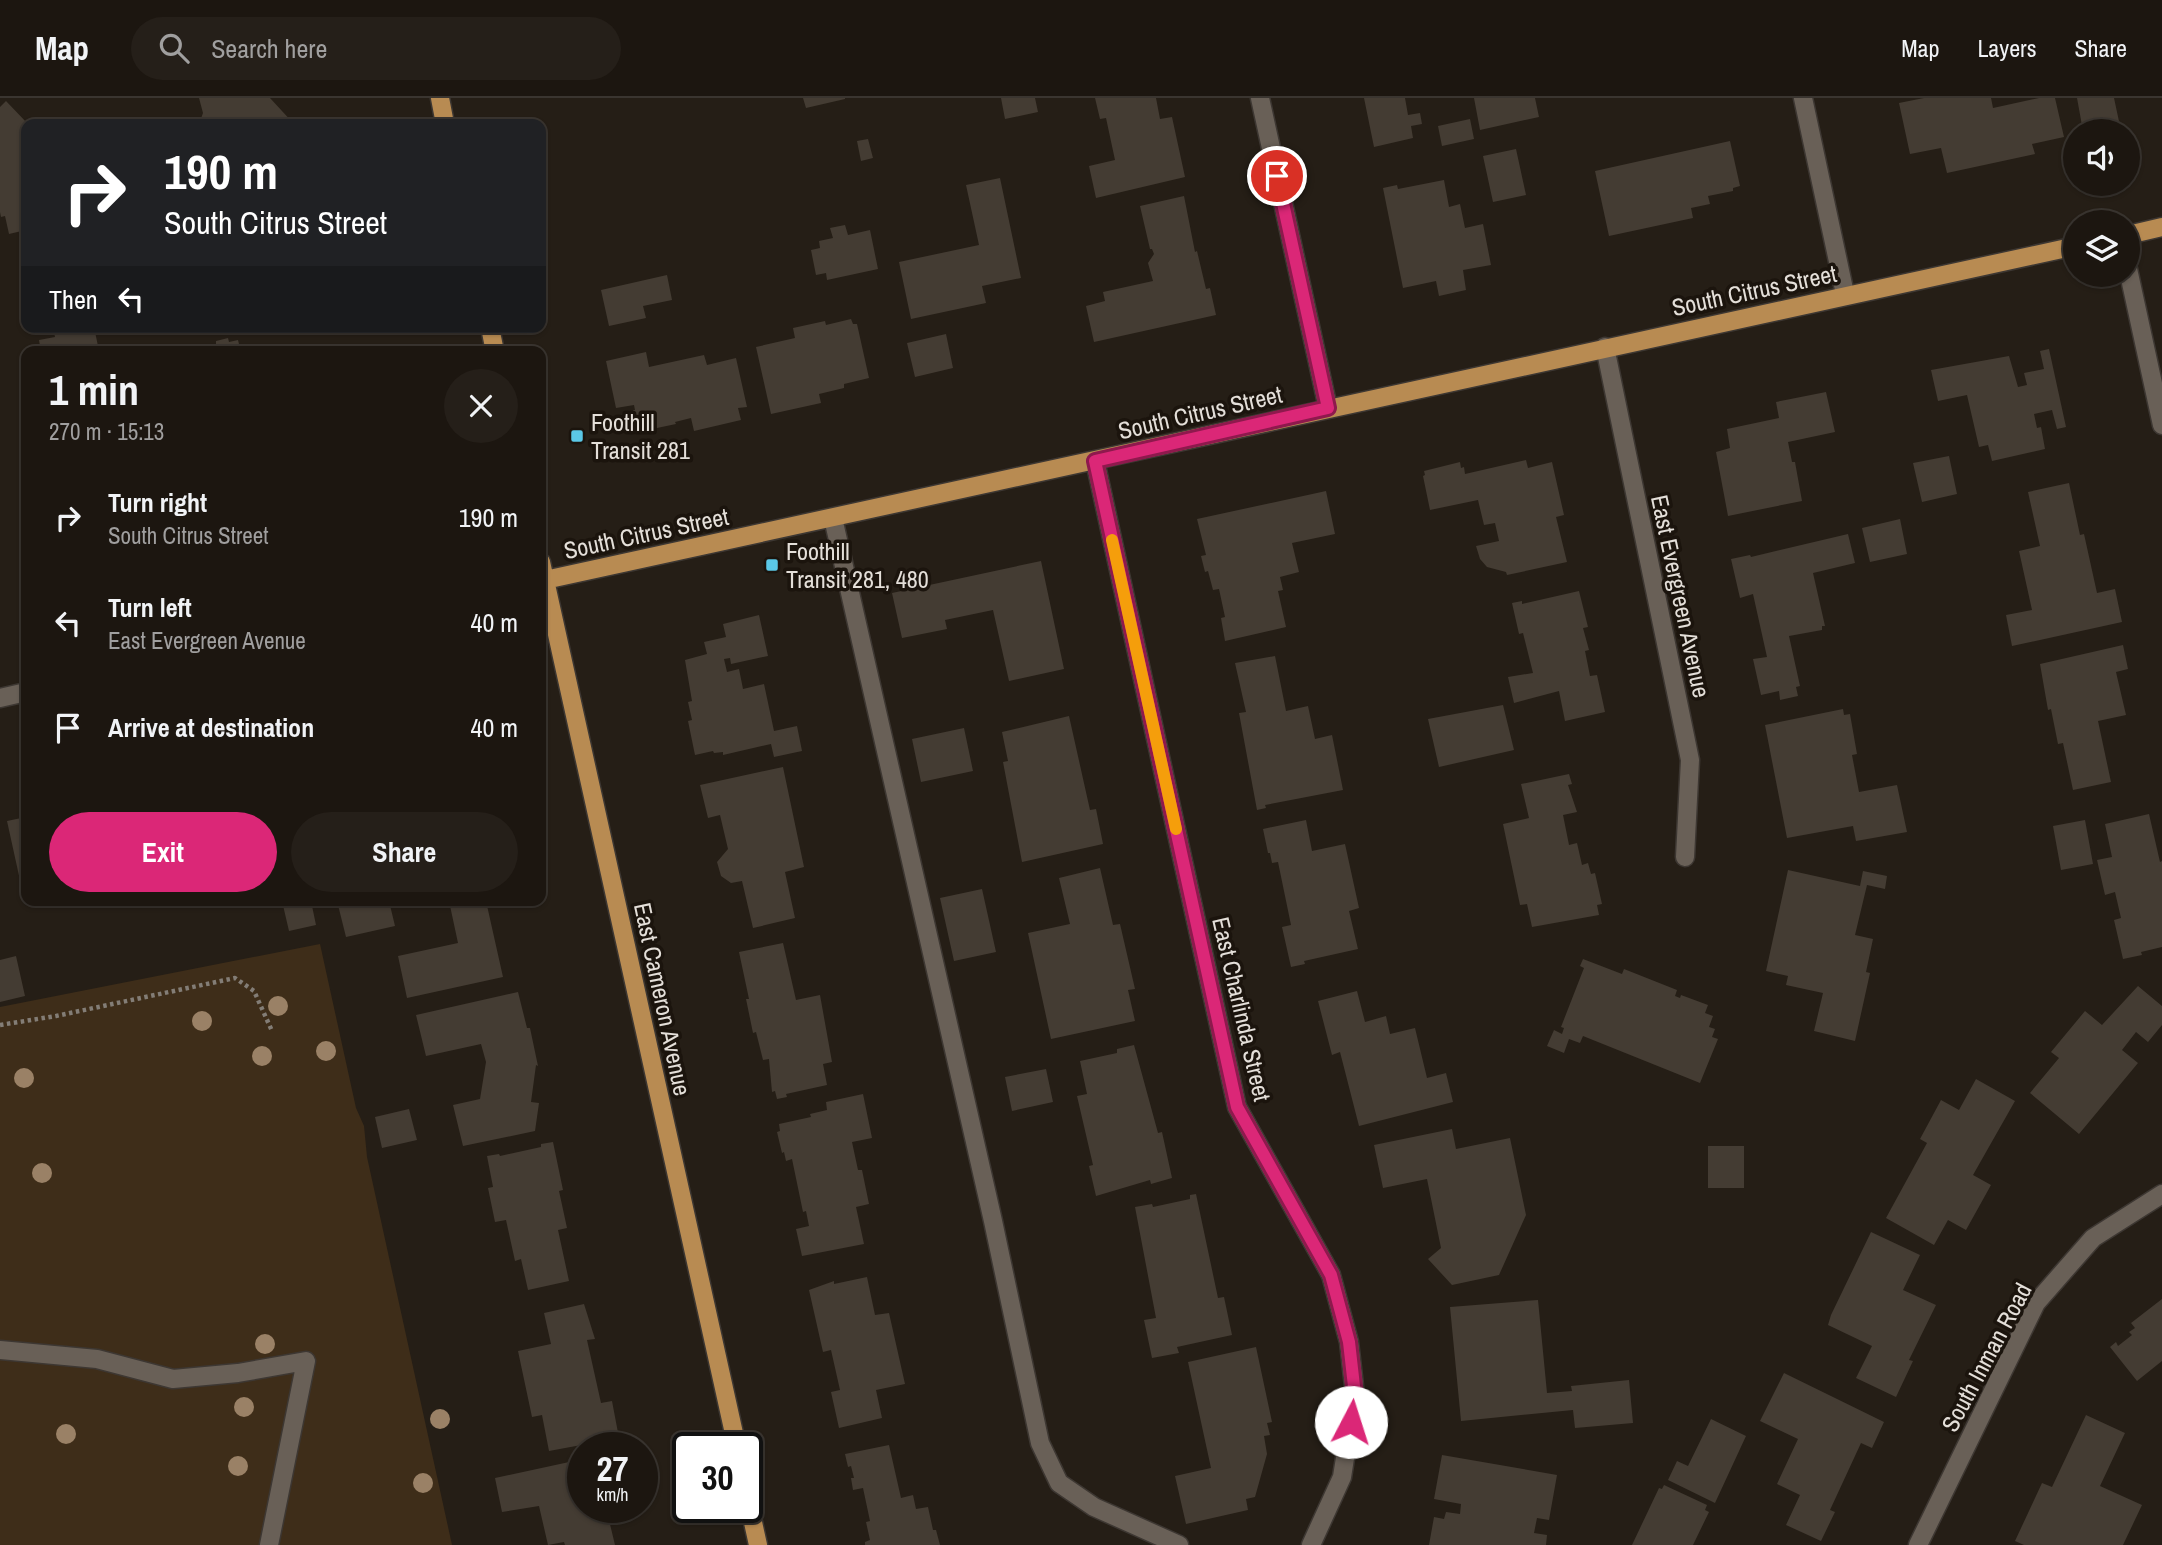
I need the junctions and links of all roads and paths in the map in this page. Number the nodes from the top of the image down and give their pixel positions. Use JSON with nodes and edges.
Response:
{"nodes":[{"id":1,"x":440,"y":98,"type":"edge"},
{"id":2,"x":1260,"y":98,"type":"edge"},
{"id":3,"x":1803,"y":98,"type":"edge"},
{"id":4,"x":444,"y":119,"type":"edge"},
{"id":5,"x":2162,"y":227,"type":"edge"},
{"id":6,"x":2140,"y":232,"type":"edge"},
{"id":7,"x":2063,"y":249,"type":"edge"},
{"id":8,"x":2132,"y":287,"type":"edge"},
{"id":9,"x":1845,"y":295,"type":"junction"},
{"id":10,"x":1605,"y":347,"type":"junction"},
{"id":11,"x":1328,"y":408,"type":"junction"},
{"id":12,"x":2162,"y":425,"type":"edge"},
{"id":13,"x":1095,"y":461,"type":"junction"},
{"id":14,"x":833,"y":518,"type":"junction"},
{"id":15,"x":546,"y":580,"type":"edge"},
{"id":16,"x":546,"y":594,"type":"edge"},
{"id":17,"x":21,"y":693,"type":"edge"},
{"id":18,"x":0,"y":698,"type":"edge"},
{"id":19,"x":1685,"y":857,"type":"dead end"},
{"id":20,"x":0,"y":1025,"type":"edge"},
{"id":21,"x":272,"y":1031,"type":"dead end"},
{"id":22,"x":2162,"y":1194,"type":"edge"},
{"id":23,"x":0,"y":1350,"type":"edge"},
{"id":24,"x":734,"y":1432,"type":"edge"},
{"id":25,"x":753,"y":1523,"type":"edge"},
{"id":26,"x":269,"y":1545,"type":"edge"},
{"id":27,"x":758,"y":1545,"type":"edge"},
{"id":28,"x":1179,"y":1545,"type":"edge"},
{"id":29,"x":1311,"y":1545,"type":"edge"},
{"id":30,"x":1918,"y":1545,"type":"edge"}],
"edges":[{"from":1,"to":4,"type":"main road"},
{"from":2,"to":11,"type":"street"},
{"from":3,"to":9,"type":"street"},
{"from":5,"to":6,"type":"main road"},
{"from":7,"to":9,"type":"main road","name":"South Citrus Street"},
{"from":8,"to":12,"type":"street"},
{"from":9,"to":10,"type":"main road","name":"South Citrus Street"},
{"from":10,"to":11,"type":"main road","name":"South Citrus Street"},
{"from":10,"to":19,"type":"street","name":"East Evergreen Avenue"},
{"from":11,"to":13,"type":"main road","name":"South Citrus Street"},
{"from":13,"to":14,"type":"main road","name":"South Citrus Street"},
{"from":13,"to":29,"type":"street","name":"East Charlinda Street"},
{"from":14,"to":15,"type":"main road","name":"South Citrus Street"},
{"from":14,"to":28,"type":"street"},
{"from":16,"to":24,"type":"main road","name":"East Cameron Avenue"},
{"from":17,"to":18,"type":"street"},
{"from":20,"to":21,"type":"path"},
{"from":22,"to":30,"type":"street","name":"South Inman Road"},
{"from":23,"to":26,"type":"street"},
{"from":25,"to":27,"type":"main road"}]}
